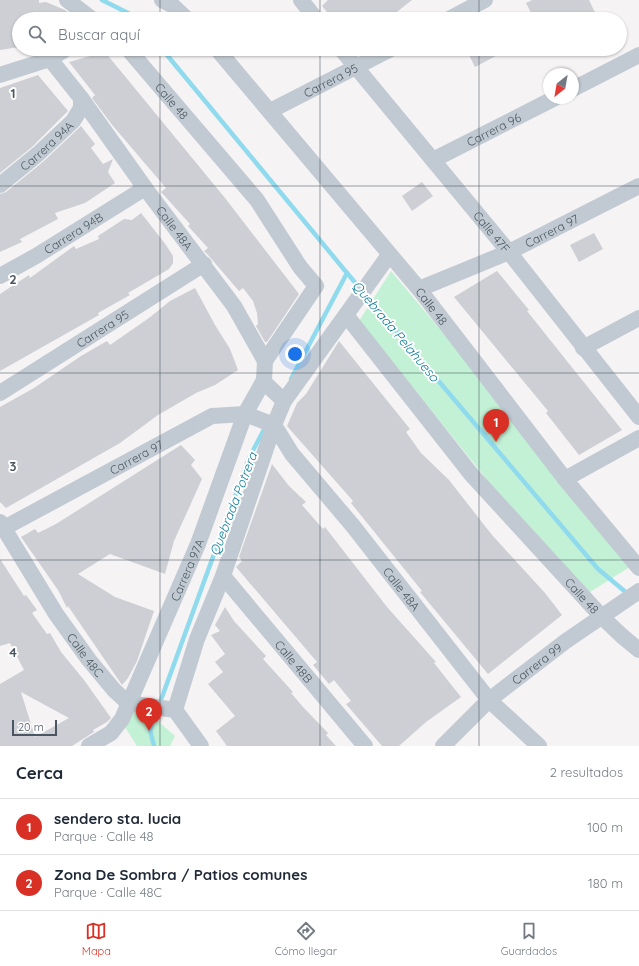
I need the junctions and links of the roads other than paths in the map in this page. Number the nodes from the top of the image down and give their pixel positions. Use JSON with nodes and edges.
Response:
{"nodes":[{"id":1,"x":67,"y":0,"type":"edge"},
{"id":2,"x":162,"y":0,"type":"edge"},
{"id":3,"x":301,"y":0,"type":"edge"},
{"id":4,"x":485,"y":0,"type":"edge"},
{"id":5,"x":83,"y":12,"type":"edge"},
{"id":6,"x":180,"y":12,"type":"edge"},
{"id":7,"x":310,"y":12,"type":"edge"},
{"id":8,"x":462,"y":12,"type":"edge"},
{"id":9,"x":55,"y":56,"type":"edge"},
{"id":10,"x":134,"y":56,"type":"edge"},
{"id":11,"x":223,"y":56,"type":"edge"},
{"id":12,"x":347,"y":56,"type":"edge"},
{"id":13,"x":377,"y":56,"type":"edge"},
{"id":14,"x":639,"y":56,"type":"edge"},
{"id":15,"x":50,"y":59,"type":"junction"},
{"id":16,"x":356,"y":67,"type":"junction"},
{"id":17,"x":0,"y":75,"type":"edge"},
{"id":18,"x":579,"y":86,"type":"edge"},
{"id":19,"x":81,"y":98,"type":"junction"},
{"id":20,"x":543,"y":104,"type":"edge"},
{"id":21,"x":270,"y":111,"type":"junction"},
{"id":22,"x":433,"y":160,"type":"junction"},
{"id":23,"x":0,"y":185,"type":"edge"},
{"id":24,"x":639,"y":186,"type":"edge"},
{"id":25,"x":145,"y":188,"type":"junction"},
{"id":26,"x":509,"y":252,"type":"junction"},
{"id":27,"x":389,"y":255,"type":"junction"},
{"id":28,"x":204,"y":264,"type":"junction"},
{"id":29,"x":0,"y":276,"type":"edge"},
{"id":30,"x":419,"y":289,"type":"junction"},
{"id":31,"x":350,"y":310,"type":"junction"},
{"id":32,"x":639,"y":318,"type":"edge"},
{"id":33,"x":583,"y":348,"type":"junction"},
{"id":34,"x":265,"y":361,"type":"junction"},
{"id":35,"x":265,"y":382,"type":"junction"},
{"id":36,"x":0,"y":392,"type":"edge"},
{"id":37,"x":283,"y":400,"type":"junction"},
{"id":38,"x":246,"y":414,"type":"junction"},
{"id":39,"x":639,"y":417,"type":"edge"},
{"id":40,"x":273,"y":424,"type":"junction"},
{"id":41,"x":639,"y":438,"type":"edge"},
{"id":42,"x":565,"y":479,"type":"junction"},
{"id":43,"x":2,"y":525,"type":"edge"},
{"id":44,"x":639,"y":568,"type":"edge"},
{"id":45,"x":223,"y":576,"type":"junction"},
{"id":46,"x":639,"y":591,"type":"edge"},
{"id":47,"x":606,"y":614,"type":"junction"},
{"id":48,"x":639,"y":650,"type":"edge"},
{"id":49,"x":489,"y":700,"type":"junction"},
{"id":50,"x":132,"y":704,"type":"junction"},
{"id":51,"x":173,"y":709,"type":"junction"},
{"id":52,"x":89,"y":746,"type":"edge"},
{"id":53,"x":201,"y":746,"type":"edge"},
{"id":54,"x":365,"y":746,"type":"edge"},
{"id":55,"x":443,"y":746,"type":"edge"},
{"id":56,"x":539,"y":746,"type":"edge"}],
"edges":[{"from":1,"to":5,"type":"street"},
{"from":2,"to":6,"type":"street"},
{"from":3,"to":7,"type":"street"},
{"from":4,"to":8,"type":"street"},
{"from":9,"to":15,"type":"street"},
{"from":10,"to":34,"type":"street","name":"Calle 48"},
{"from":11,"to":21,"type":"street","name":"Calle 48"},
{"from":12,"to":16,"type":"street","name":"Calle 47F"},
{"from":13,"to":16,"type":"street","name":"Carrera 95"},
{"from":14,"to":18,"type":"street"},
{"from":15,"to":17,"type":"street"},
{"from":15,"to":19,"type":"street","name":"Calle 48A"},
{"from":16,"to":21,"type":"street","name":"Carrera 95"},
{"from":16,"to":22,"type":"street","name":"Calle 47F"},
{"from":19,"to":23,"type":"street","name":"Carrera 94A"},
{"from":19,"to":25,"type":"street","name":"Calle 48A"},
{"from":20,"to":22,"type":"street","name":"Carrera 96"},
{"from":21,"to":27,"type":"street","name":"Calle 48"},
{"from":22,"to":26,"type":"street","name":"Calle 47F"},
{"from":24,"to":26,"type":"street","name":"Carrera 97"},
{"from":25,"to":28,"type":"street","name":"Calle 48A"},
{"from":25,"to":29,"type":"street","name":"Carrera 94B"},
{"from":26,"to":30,"type":"street","name":"Carrera 97"},
{"from":26,"to":33,"type":"street","name":"Calle 47F"},
{"from":27,"to":30,"type":"street","name":"Calle 48"},
{"from":27,"to":31,"type":"street"},
{"from":28,"to":34,"type":"street","name":"Calle 48A"},
{"from":28,"to":36,"type":"street","name":"Carrera 95"},
{"from":30,"to":42,"type":"street","name":"Calle 48"},
{"from":31,"to":37,"type":"street"},
{"from":31,"to":47,"type":"street","name":"Calle 48"},
{"from":32,"to":33,"type":"street"},
{"from":33,"to":39,"type":"street","name":"Calle 47F"},
{"from":34,"to":35,"type":"street"},
{"from":35,"to":37,"type":"street"},
{"from":35,"to":38,"type":"street","name":"Carrera 97A"},
{"from":37,"to":40,"type":"street"},
{"from":38,"to":40,"type":"street","name":"Carrera 97"},
{"from":38,"to":43,"type":"street","name":"Carrera 97"},
{"from":38,"to":50,"type":"street","name":"Carrera 97A"},
{"from":40,"to":45,"type":"street"},
{"from":40,"to":49,"type":"street","name":"Calle 48A"},
{"from":41,"to":42,"type":"street"},
{"from":42,"to":44,"type":"street","name":"Calle 48"},
{"from":43,"to":50,"type":"street","name":"Calle 48C"},
{"from":45,"to":51,"type":"street"},
{"from":45,"to":54,"type":"street","name":"Calle 48B"},
{"from":46,"to":47,"type":"street","name":"Carrera 99"},
{"from":47,"to":48,"type":"street","name":"Calle 48"},
{"from":47,"to":49,"type":"street","name":"Carrera 99"},
{"from":49,"to":55,"type":"street","name":"Carrera 99"},
{"from":49,"to":56,"type":"street","name":"Calle 48A"},
{"from":50,"to":51,"type":"street"},
{"from":50,"to":52,"type":"street","name":"Carrera 97A"},
{"from":51,"to":53,"type":"street"}]}
